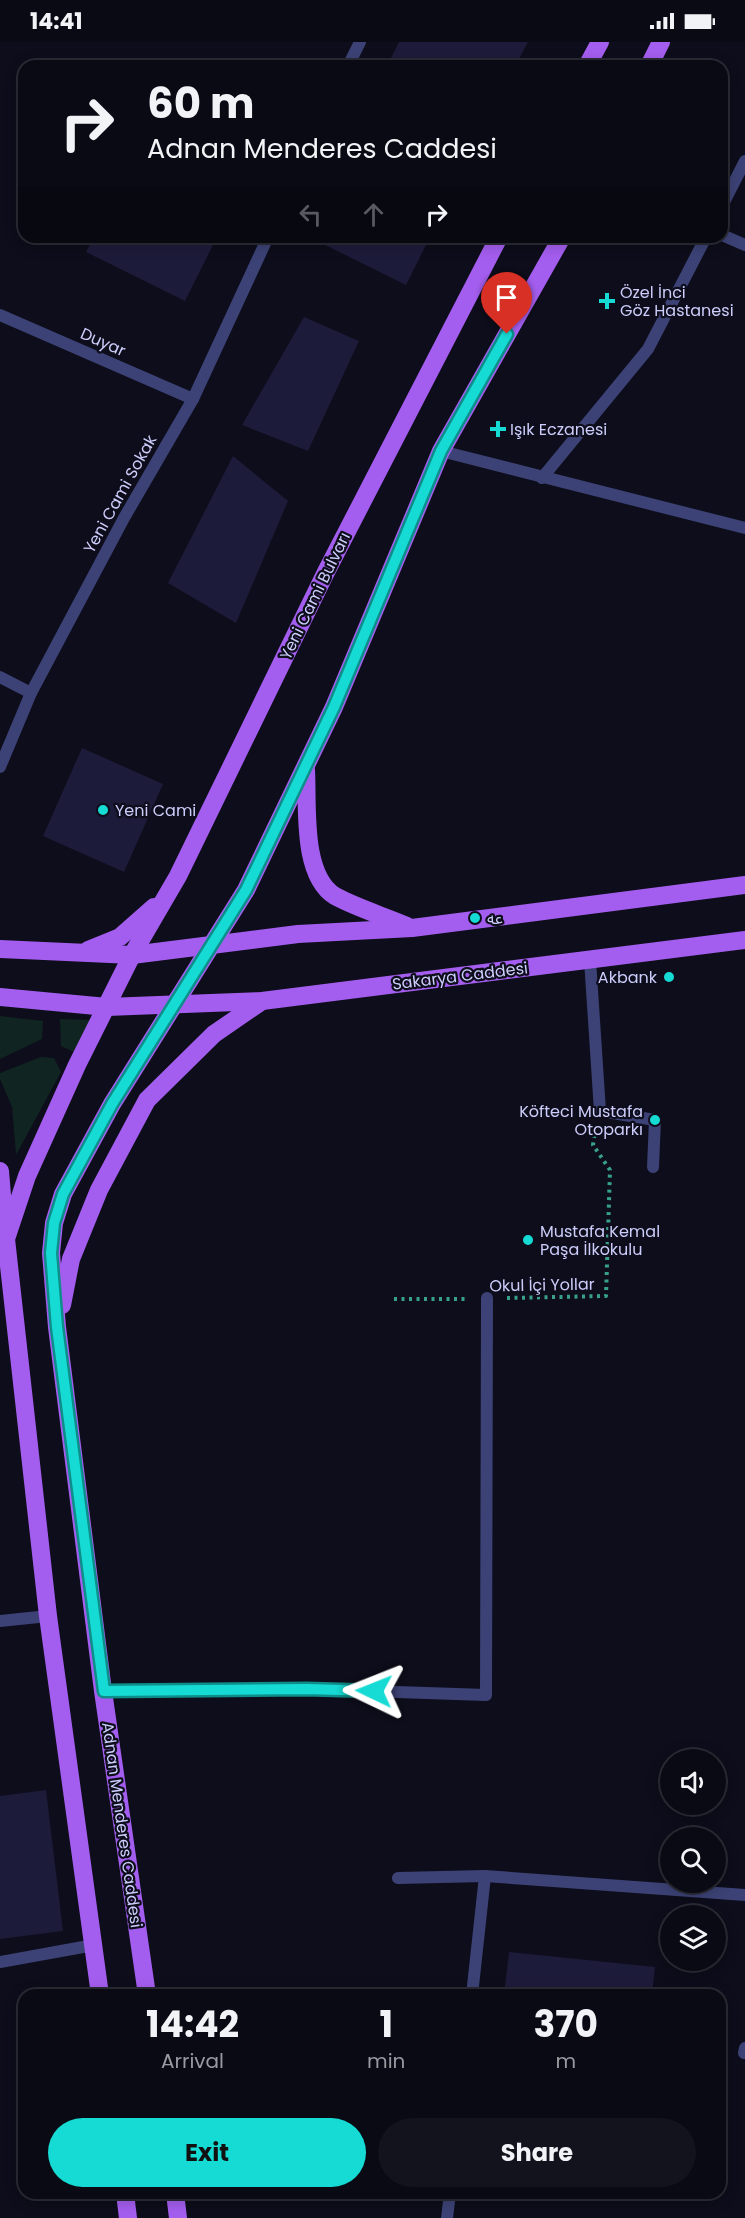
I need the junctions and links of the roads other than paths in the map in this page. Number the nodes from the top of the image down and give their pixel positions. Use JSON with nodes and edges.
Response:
{"nodes":[{"id":1,"x":360,"y":42,"type":"edge"},
{"id":2,"x":600,"y":42,"type":"edge"},
{"id":3,"x":661,"y":42,"type":"edge"},
{"id":4,"x":351,"y":60,"type":"edge"},
{"id":5,"x":590,"y":60,"type":"edge"},
{"id":6,"x":652,"y":60,"type":"edge"},
{"id":7,"x":745,"y":161,"type":"edge"},
{"id":8,"x":728,"y":194,"type":"edge"},
{"id":9,"x":728,"y":237,"type":"edge"},
{"id":10,"x":265,"y":243,"type":"edge"},
{"id":11,"x":496,"y":243,"type":"edge"},
{"id":12,"x":559,"y":243,"type":"edge"},
{"id":13,"x":703,"y":243,"type":"edge"},
{"id":14,"x":745,"y":244,"type":"edge"},
{"id":15,"x":0,"y":315,"type":"edge"},
{"id":16,"x":193,"y":399,"type":"junction"},
{"id":17,"x":441,"y":451,"type":"junction"},
{"id":18,"x":542,"y":478,"type":"junction"},
{"id":19,"x":745,"y":528,"type":"edge"},
{"id":20,"x":0,"y":678,"type":"edge"},
{"id":21,"x":31,"y":693,"type":"junction"},
{"id":22,"x":0,"y":766,"type":"edge"},
{"id":23,"x":306,"y":768,"type":"junction"},
{"id":24,"x":745,"y":885,"type":"edge"},
{"id":25,"x":167,"y":896,"type":"junction"},
{"id":26,"x":412,"y":928,"type":"junction"},
{"id":27,"x":745,"y":940,"type":"edge"},
{"id":28,"x":212,"y":945,"type":"junction"},
{"id":29,"x":0,"y":949,"type":"edge"},
{"id":30,"x":78,"y":953,"type":"junction"},
{"id":31,"x":132,"y":955,"type":"junction"},
{"id":32,"x":590,"y":960,"type":"junction"},
{"id":33,"x":0,"y":997,"type":"edge"},
{"id":34,"x":262,"y":1000,"type":"junction"},
{"id":35,"x":173,"y":1005,"type":"junction"},
{"id":36,"x":107,"y":1007,"type":"junction"},
{"id":37,"x":652,"y":1167,"type":"dead end"},
{"id":38,"x":0,"y":1171,"type":"edge"},
{"id":39,"x":6,"y":1239,"type":"junction"},
{"id":40,"x":487,"y":1298,"type":"road end"},
{"id":41,"x":57,"y":1327,"type":"junction"},
{"id":42,"x":48,"y":1616,"type":"junction"},
{"id":43,"x":0,"y":1621,"type":"edge"},
{"id":44,"x":104,"y":1691,"type":"junction"},
{"id":45,"x":485,"y":1876,"type":"junction"},
{"id":46,"x":398,"y":1878,"type":"dead end"},
{"id":47,"x":745,"y":1895,"type":"edge"},
{"id":48,"x":94,"y":1945,"type":"junction"},
{"id":49,"x":0,"y":1962,"type":"edge"},
{"id":50,"x":99,"y":1989,"type":"edge"},
{"id":51,"x":146,"y":1989,"type":"edge"},
{"id":52,"x":473,"y":1989,"type":"edge"},
{"id":53,"x":126,"y":2199,"type":"edge"},
{"id":54,"x":176,"y":2199,"type":"edge"},
{"id":55,"x":449,"y":2199,"type":"edge"},
{"id":56,"x":128,"y":2218,"type":"edge"},
{"id":57,"x":178,"y":2218,"type":"edge"},
{"id":58,"x":447,"y":2218,"type":"edge"}],
"edges":[{"from":1,"to":4,"type":"street"},
{"from":2,"to":5,"type":"main road"},
{"from":3,"to":6,"type":"main road"},
{"from":7,"to":8,"type":"street"},
{"from":9,"to":14,"type":"street"},
{"from":10,"to":16,"type":"street","name":"Yeni Cami Sokak"},
{"from":11,"to":25,"type":"main road","name":"Yeni Cami Bulvarı"},
{"from":12,"to":17,"type":"main road"},
{"from":13,"to":18,"type":"street"},
{"from":15,"to":16,"type":"street","name":"Duyar"},
{"from":16,"to":21,"type":"street","name":"Yeni Cami Sokak"},
{"from":17,"to":18,"type":"street"},
{"from":17,"to":23,"type":"main road"},
{"from":18,"to":19,"type":"street"},
{"from":20,"to":21,"type":"street"},
{"from":21,"to":22,"type":"street","name":"Yeni Cami Sokak"},
{"from":23,"to":26,"type":"main road"},
{"from":23,"to":28,"type":"main road"},
{"from":24,"to":26,"type":"main road"},
{"from":25,"to":30,"type":"main road"},
{"from":25,"to":31,"type":"main road","name":"Yeni Cami Bulvarı"},
{"from":26,"to":28,"type":"main road"},
{"from":27,"to":32,"type":"main road","name":"Sakarya Caddesi"},
{"from":28,"to":31,"type":"main road"},
{"from":28,"to":35,"type":"main road","name":"Adnan Menderes Caddesi"},
{"from":29,"to":30,"type":"main road"},
{"from":30,"to":31,"type":"main road"},
{"from":31,"to":36,"type":"main road","name":"Yeni Cami Bulvarı"},
{"from":32,"to":34,"type":"main road","name":"Sakarya Caddesi"},
{"from":32,"to":37,"type":"street"},
{"from":33,"to":36,"type":"main road","name":"Sakarya Caddesi"},
{"from":34,"to":35,"type":"main road","name":"Sakarya Caddesi"},
{"from":34,"to":41,"type":"main road"},
{"from":35,"to":36,"type":"main road","name":"Sakarya Caddesi"},
{"from":35,"to":41,"type":"main road","name":"Adnan Menderes Caddesi"},
{"from":36,"to":39,"type":"main road"},
{"from":38,"to":39,"type":"main road"},
{"from":39,"to":42,"type":"main road"},
{"from":40,"to":44,"type":"street"},
{"from":41,"to":44,"type":"main road","name":"Adnan Menderes Caddesi"},
{"from":42,"to":43,"type":"street"},
{"from":42,"to":48,"type":"main road"},
{"from":44,"to":51,"type":"main road","name":"Adnan Menderes Caddesi"},
{"from":45,"to":46,"type":"street"},
{"from":45,"to":47,"type":"street"},
{"from":45,"to":52,"type":"street"},
{"from":48,"to":49,"type":"street"},
{"from":48,"to":50,"type":"main road"},
{"from":53,"to":56,"type":"main road"},
{"from":54,"to":57,"type":"main road"},
{"from":55,"to":58,"type":"street"}]}
